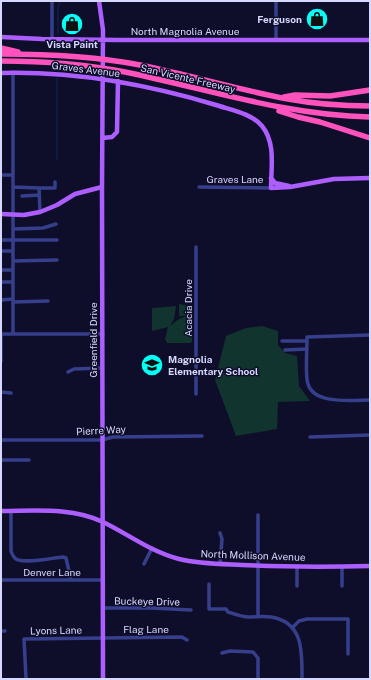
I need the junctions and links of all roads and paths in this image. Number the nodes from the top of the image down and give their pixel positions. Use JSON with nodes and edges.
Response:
{"nodes":[{"id":1,"x":52,"y":1,"type":"edge"},
{"id":2,"x":99,"y":1,"type":"edge"},
{"id":3,"x":276,"y":1,"type":"edge"},
{"id":4,"x":1,"y":37,"type":"edge"},
{"id":5,"x":52,"y":39,"type":"junction"},
{"id":6,"x":276,"y":40,"type":"junction"},
{"id":7,"x":370,"y":40,"type":"edge"},
{"id":8,"x":1,"y":48,"type":"edge"},
{"id":9,"x":1,"y":54,"type":"edge"},
{"id":10,"x":30,"y":54,"type":"junction"},
{"id":11,"x":1,"y":61,"type":"edge"},
{"id":12,"x":1,"y":72,"type":"edge"},
{"id":13,"x":13,"y":72,"type":"junction"},
{"id":14,"x":118,"y":81,"type":"junction"},
{"id":15,"x":370,"y":90,"type":"edge"},
{"id":16,"x":280,"y":97,"type":"junction"},
{"id":17,"x":260,"y":104,"type":"junction"},
{"id":18,"x":370,"y":106,"type":"edge"},
{"id":19,"x":370,"y":117,"type":"edge"},
{"id":20,"x":103,"y":138,"type":"junction"},
{"id":21,"x":370,"y":138,"type":"edge"},
{"id":22,"x":1,"y":175,"type":"edge"},
{"id":23,"x":13,"y":175,"type":"junction"},
{"id":24,"x":271,"y":178,"type":"junction"},
{"id":25,"x":370,"y":178,"type":"edge"},
{"id":26,"x":55,"y":182,"type":"dead end"},
{"id":27,"x":13,"y":187,"type":"junction"},
{"id":28,"x":102,"y":187,"type":"junction"},
{"id":29,"x":199,"y":187,"type":"dead end"},
{"id":30,"x":290,"y":187,"type":"junction"},
{"id":31,"x":39,"y":188,"type":"junction"},
{"id":32,"x":271,"y":188,"type":"junction"},
{"id":33,"x":39,"y":195,"type":"junction"},
{"id":34,"x":22,"y":196,"type":"dead end"},
{"id":35,"x":40,"y":212,"type":"junction"},
{"id":36,"x":1,"y":214,"type":"edge"},
{"id":37,"x":13,"y":215,"type":"junction"},
{"id":38,"x":56,"y":224,"type":"dead end"},
{"id":39,"x":13,"y":229,"type":"junction"},
{"id":40,"x":1,"y":240,"type":"edge"},
{"id":41,"x":13,"y":240,"type":"junction"},
{"id":42,"x":56,"y":240,"type":"dead end"},
{"id":43,"x":196,"y":247,"type":"dead end"},
{"id":44,"x":13,"y":251,"type":"junction"},
{"id":45,"x":1,"y":252,"type":"edge"},
{"id":46,"x":56,"y":260,"type":"dead end"},
{"id":47,"x":13,"y":261,"type":"junction"},
{"id":48,"x":1,"y":270,"type":"edge"},
{"id":49,"x":13,"y":270,"type":"junction"},
{"id":50,"x":1,"y":282,"type":"edge"},
{"id":51,"x":13,"y":282,"type":"junction"},
{"id":52,"x":1,"y":300,"type":"edge"},
{"id":53,"x":13,"y":301,"type":"junction"},
{"id":54,"x":48,"y":301,"type":"dead end"},
{"id":55,"x":1,"y":334,"type":"edge"},
{"id":56,"x":13,"y":334,"type":"junction"},
{"id":57,"x":103,"y":334,"type":"junction"},
{"id":58,"x":370,"y":335,"type":"edge"},
{"id":59,"x":282,"y":340,"type":"dead end"},
{"id":60,"x":307,"y":341,"type":"junction"},
{"id":61,"x":285,"y":350,"type":"dead end"},
{"id":62,"x":307,"y":350,"type":"junction"},
{"id":63,"x":1,"y":361,"type":"edge"},
{"id":64,"x":102,"y":368,"type":"junction"},
{"id":65,"x":68,"y":372,"type":"dead end"},
{"id":66,"x":1,"y":392,"type":"edge"},
{"id":67,"x":11,"y":393,"type":"dead end"},
{"id":68,"x":196,"y":394,"type":"dead end"},
{"id":69,"x":370,"y":400,"type":"edge"},
{"id":70,"x":370,"y":435,"type":"edge"},
{"id":71,"x":202,"y":436,"type":"dead end"},
{"id":72,"x":310,"y":437,"type":"dead end"},
{"id":73,"x":1,"y":440,"type":"edge"},
{"id":74,"x":102,"y":440,"type":"junction"},
{"id":75,"x":1,"y":460,"type":"edge"},
{"id":76,"x":29,"y":460,"type":"dead end"},
{"id":77,"x":1,"y":511,"type":"edge"},
{"id":78,"x":11,"y":511,"type":"junction"},
{"id":79,"x":258,"y":515,"type":"dead end"},
{"id":80,"x":102,"y":521,"type":"junction"},
{"id":81,"x":220,"y":533,"type":"dead end"},
{"id":82,"x":152,"y":548,"type":"junction"},
{"id":83,"x":144,"y":564,"type":"dead end"},
{"id":84,"x":220,"y":564,"type":"junction"},
{"id":85,"x":258,"y":566,"type":"junction"},
{"id":86,"x":370,"y":566,"type":"edge"},
{"id":87,"x":297,"y":567,"type":"junction"},
{"id":88,"x":342,"y":567,"type":"junction"},
{"id":89,"x":1,"y":580,"type":"edge"},
{"id":90,"x":71,"y":580,"type":"junction"},
{"id":91,"x":103,"y":580,"type":"junction"},
{"id":92,"x":209,"y":584,"type":"dead end"},
{"id":93,"x":297,"y":586,"type":"dead end"},
{"id":94,"x":342,"y":586,"type":"dead end"},
{"id":95,"x":103,"y":608,"type":"junction"},
{"id":96,"x":191,"y":610,"type":"dead end"},
{"id":97,"x":258,"y":617,"type":"junction"},
{"id":98,"x":292,"y":628,"type":"junction"},
{"id":99,"x":104,"y":638,"type":"junction"},
{"id":100,"x":187,"y":640,"type":"dead end"},
{"id":101,"x":222,"y":653,"type":"dead end"},
{"id":102,"x":348,"y":654,"type":"dead end"},
{"id":103,"x":26,"y":678,"type":"dead end"},
{"id":104,"x":103,"y":679,"type":"edge"},
{"id":105,"x":258,"y":679,"type":"edge"},
{"id":106,"x":302,"y":679,"type":"edge"}],
"edges":[{"from":1,"to":5,"type":"street"},
{"from":2,"to":20,"type":"main road","name":"Greenfield Drive"},
{"from":3,"to":6,"type":"street"},
{"from":4,"to":5,"type":"main road","name":"North Magnolia Avenue"},
{"from":5,"to":6,"type":"main road","name":"North Magnolia Avenue"},
{"from":6,"to":7,"type":"main road","name":"North Magnolia Avenue"},
{"from":8,"to":10,"type":"highway"},
{"from":9,"to":10,"type":"highway","name":"San Vicente Freeway"},
{"from":10,"to":16,"type":"highway","name":"San Vicente Freeway"},
{"from":11,"to":17,"type":"highway","name":"San Vicente Freeway"},
{"from":12,"to":13,"type":"main road","name":"Graves Avenue"},
{"from":13,"to":14,"type":"main road","name":"Graves Avenue"},
{"from":13,"to":23,"type":"street"},
{"from":14,"to":20,"type":"main road"},
{"from":14,"to":24,"type":"main road","name":"Graves Avenue"},
{"from":15,"to":16,"type":"highway"},
{"from":16,"to":18,"type":"highway","name":"San Vicente Freeway"},
{"from":17,"to":19,"type":"highway","name":"San Vicente Freeway"},
{"from":17,"to":21,"type":"highway"},
{"from":20,"to":28,"type":"main road","name":"Greenfield Drive"},
{"from":22,"to":23,"type":"street"},
{"from":23,"to":27,"type":"street"},
{"from":24,"to":30,"type":"main road"},
{"from":24,"to":32,"type":"main road","name":"Graves Avenue"},
{"from":25,"to":30,"type":"main road"},
{"from":26,"to":31,"type":"street"},
{"from":27,"to":31,"type":"street"},
{"from":27,"to":37,"type":"street"},
{"from":28,"to":35,"type":"main road"},
{"from":28,"to":57,"type":"main road","name":"Greenfield Drive"},
{"from":29,"to":32,"type":"street","name":"Graves Lane"},
{"from":30,"to":32,"type":"main road"},
{"from":31,"to":33,"type":"street"},
{"from":33,"to":34,"type":"street"},
{"from":33,"to":35,"type":"street"},
{"from":35,"to":37,"type":"main road"},
{"from":36,"to":37,"type":"main road"},
{"from":37,"to":39,"type":"street"},
{"from":38,"to":39,"type":"street"},
{"from":39,"to":41,"type":"street"},
{"from":40,"to":41,"type":"street"},
{"from":41,"to":42,"type":"street"},
{"from":41,"to":44,"type":"street"},
{"from":43,"to":68,"type":"street","name":"Acacia Drive"},
{"from":44,"to":45,"type":"street"},
{"from":44,"to":47,"type":"street"},
{"from":46,"to":47,"type":"street"},
{"from":47,"to":49,"type":"street"},
{"from":48,"to":49,"type":"street"},
{"from":49,"to":51,"type":"street"},
{"from":50,"to":51,"type":"street"},
{"from":51,"to":53,"type":"street"},
{"from":52,"to":53,"type":"street"},
{"from":53,"to":54,"type":"street"},
{"from":53,"to":56,"type":"street"},
{"from":55,"to":56,"type":"street"},
{"from":55,"to":63,"type":"street"},
{"from":56,"to":57,"type":"street"},
{"from":57,"to":64,"type":"main road","name":"Greenfield Drive"},
{"from":58,"to":60,"type":"street"},
{"from":59,"to":60,"type":"street"},
{"from":60,"to":62,"type":"street"},
{"from":61,"to":62,"type":"street"},
{"from":62,"to":69,"type":"street"},
{"from":64,"to":65,"type":"street"},
{"from":64,"to":74,"type":"main road","name":"Greenfield Drive"},
{"from":66,"to":67,"type":"street"},
{"from":70,"to":72,"type":"street"},
{"from":71,"to":74,"type":"street","name":"Pierre Way"},
{"from":73,"to":74,"type":"street","name":"Pierre Way"},
{"from":74,"to":80,"type":"main road","name":"Greenfield Drive"},
{"from":75,"to":76,"type":"street"},
{"from":77,"to":78,"type":"main road","name":"North Mollison Avenue"},
{"from":78,"to":80,"type":"main road","name":"North Mollison Avenue"},
{"from":78,"to":90,"type":"street"},
{"from":79,"to":85,"type":"street"},
{"from":80,"to":82,"type":"main road","name":"North Mollison Avenue"},
{"from":80,"to":91,"type":"main road","name":"Greenfield Drive"},
{"from":81,"to":84,"type":"street"},
{"from":82,"to":83,"type":"street"},
{"from":82,"to":84,"type":"main road","name":"North Mollison Avenue"},
{"from":84,"to":85,"type":"main road","name":"North Mollison Avenue"},
{"from":85,"to":87,"type":"main road","name":"North Mollison Avenue"},
{"from":85,"to":97,"type":"street"},
{"from":86,"to":88,"type":"main road","name":"North Mollison Avenue"},
{"from":87,"to":88,"type":"main road","name":"North Mollison Avenue"},
{"from":87,"to":93,"type":"street"},
{"from":88,"to":94,"type":"street"},
{"from":89,"to":90,"type":"street","name":"Denver Lane"},
{"from":90,"to":91,"type":"street","name":"Denver Lane"},
{"from":91,"to":95,"type":"main road","name":"Greenfield Drive"},
{"from":92,"to":97,"type":"street"},
{"from":95,"to":96,"type":"street","name":"Buckeye Drive"},
{"from":95,"to":99,"type":"main road","name":"Greenfield Drive"},
{"from":97,"to":98,"type":"street"},
{"from":98,"to":102,"type":"street"},
{"from":98,"to":106,"type":"street"},
{"from":99,"to":100,"type":"street","name":"Flag Lane"},
{"from":99,"to":103,"type":"street","name":"Lyons Lane"},
{"from":99,"to":104,"type":"main road","name":"Greenfield Drive"},
{"from":101,"to":105,"type":"street"}]}
